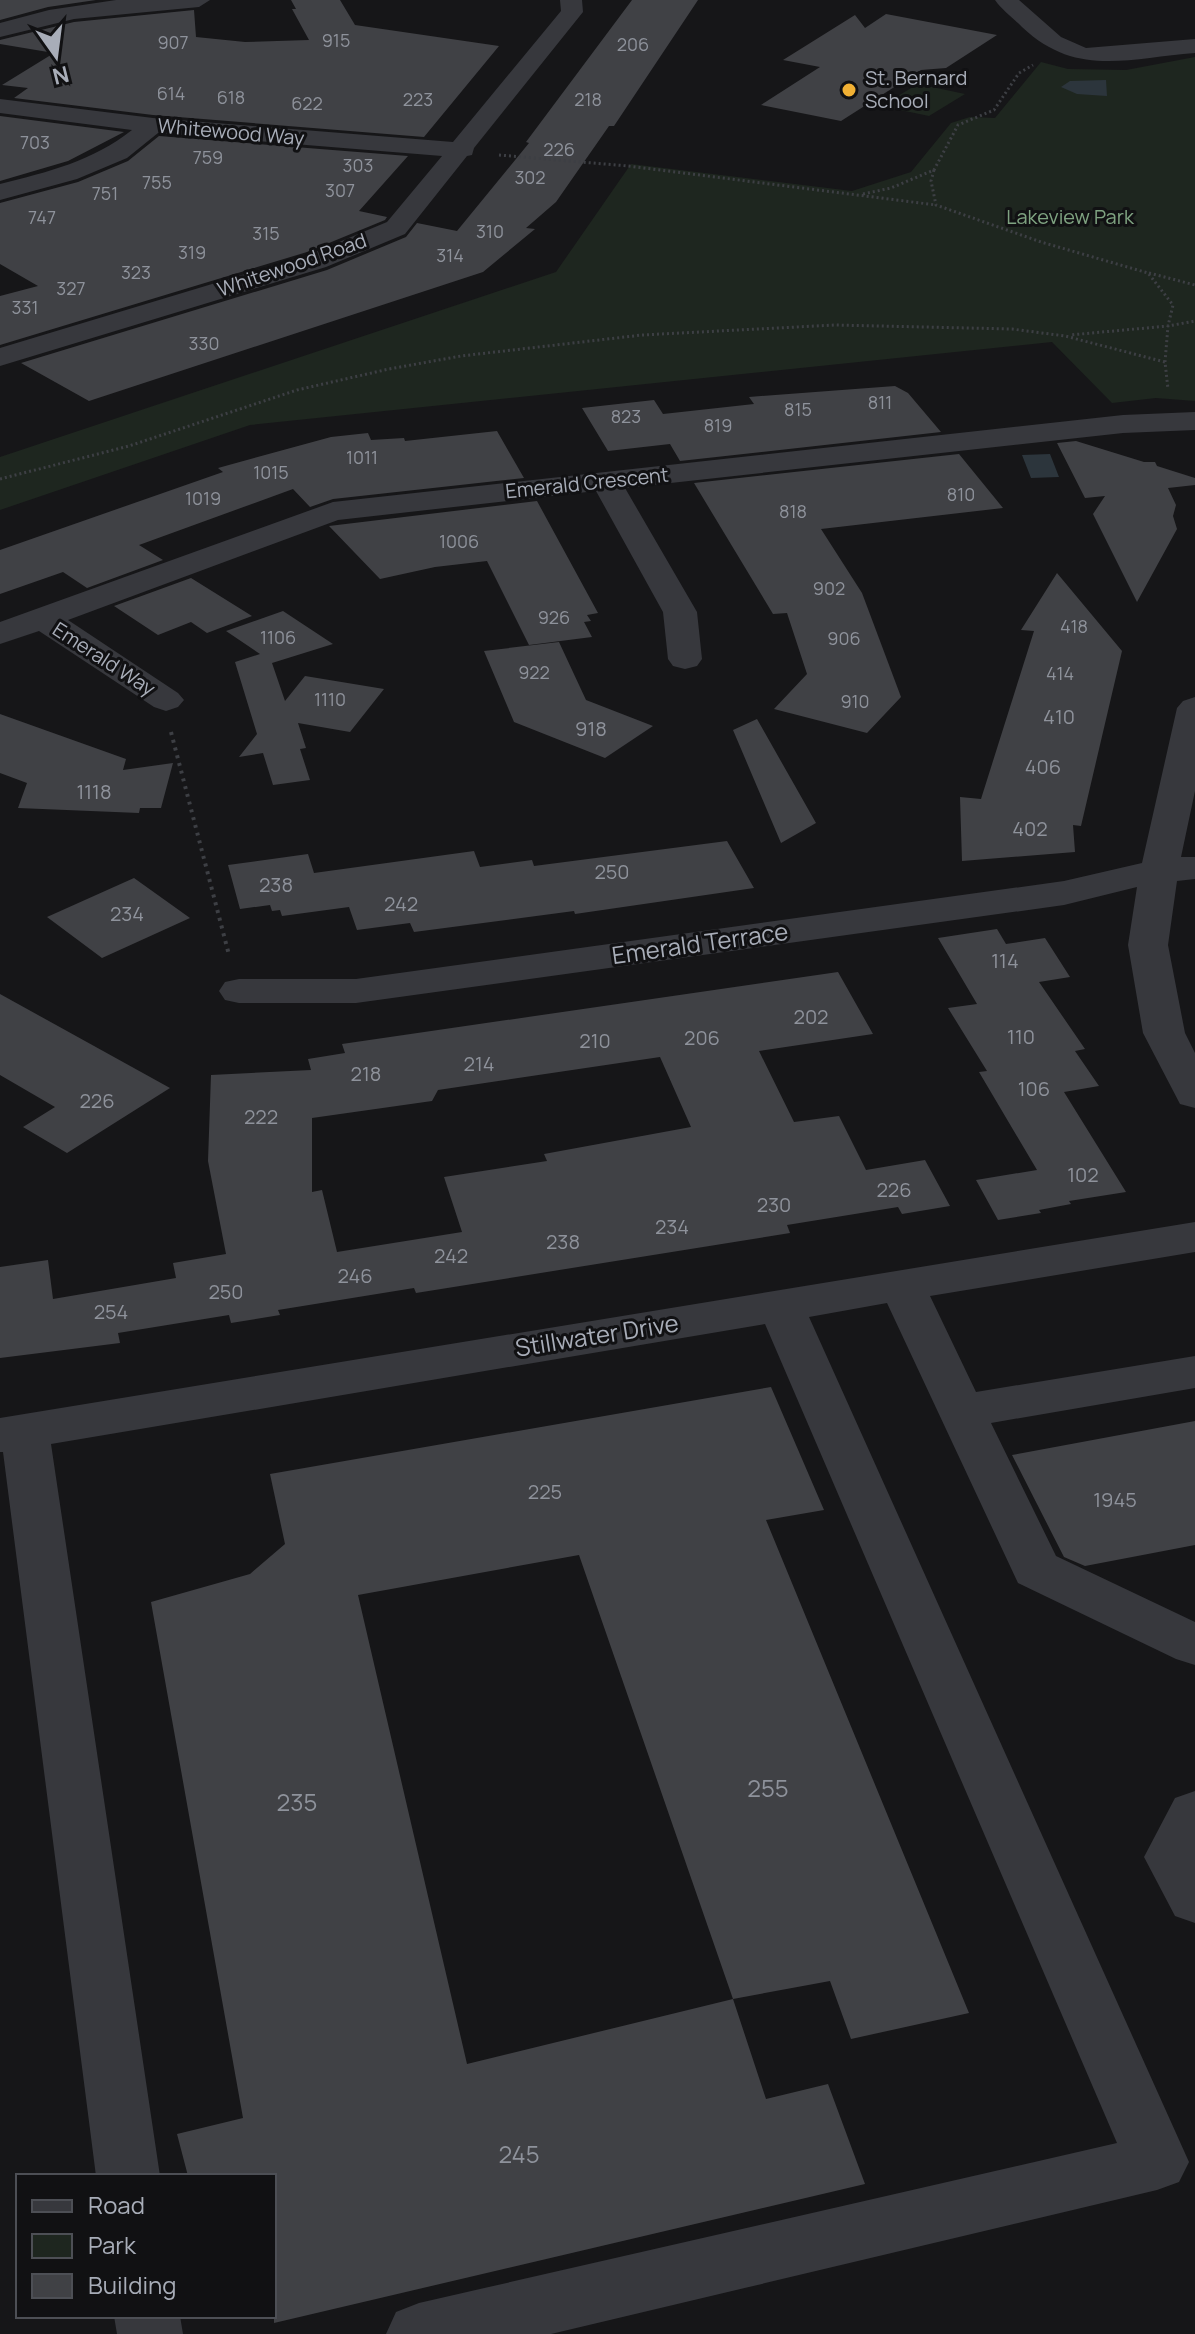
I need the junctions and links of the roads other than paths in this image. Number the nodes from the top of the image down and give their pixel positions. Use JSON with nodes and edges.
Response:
{"nodes":[{"id":1,"x":199,"y":0,"type":"edge"},
{"id":2,"x":571,"y":0,"type":"edge"},
{"id":3,"x":1006,"y":0,"type":"edge"},
{"id":4,"x":0,"y":30,"type":"edge"},
{"id":5,"x":1195,"y":46,"type":"edge"},
{"id":6,"x":0,"y":106,"type":"edge"},
{"id":7,"x":153,"y":125,"type":"junction"},
{"id":8,"x":463,"y":150,"type":"junction"},
{"id":9,"x":0,"y":192,"type":"edge"},
{"id":10,"x":0,"y":357,"type":"edge"},
{"id":11,"x":1195,"y":421,"type":"edge"},
{"id":12,"x":605,"y":480,"type":"junction"},
{"id":13,"x":41,"y":618,"type":"junction"},
{"id":14,"x":0,"y":634,"type":"edge"},
{"id":15,"x":685,"y":659,"type":"dead end"},
{"id":16,"x":166,"y":700,"type":"dead end"},
{"id":17,"x":1195,"y":708,"type":"edge"},
{"id":18,"x":1177,"y":869,"type":"edge"},
{"id":19,"x":239,"y":991,"type":"dead end"},
{"id":20,"x":1195,"y":1095,"type":"edge"},
{"id":21,"x":1195,"y":1237,"type":"edge"},
{"id":22,"x":902,"y":1286,"type":"junction"},
{"id":23,"x":780,"y":1305,"type":"junction"},
{"id":24,"x":1195,"y":1372,"type":"edge"},
{"id":25,"x":963,"y":1411,"type":"junction"},
{"id":26,"x":13,"y":1433,"type":"edge"},
{"id":27,"x":1195,"y":1645,"type":"edge"},
{"id":28,"x":1195,"y":1814,"type":"edge"},
{"id":29,"x":1195,"y":1899,"type":"edge"},
{"id":30,"x":1176,"y":2164,"type":"edge"},
{"id":31,"x":128,"y":2174,"type":"edge"},
{"id":32,"x":419,"y":2334,"type":"edge"}],
"edges":[{"from":1,"to":4,"type":"street"},
{"from":2,"to":8,"type":"street","name":"Whitewood Road"},
{"from":3,"to":5,"type":"street"},
{"from":6,"to":7,"type":"street","name":"Whitewood Way"},
{"from":7,"to":8,"type":"street","name":"Whitewood Way"},
{"from":7,"to":9,"type":"street"},
{"from":8,"to":10,"type":"street","name":"Whitewood Road"},
{"from":11,"to":12,"type":"street","name":"Emerald Crescent"},
{"from":12,"to":13,"type":"street","name":"Emerald Crescent"},
{"from":12,"to":15,"type":"street"},
{"from":13,"to":14,"type":"street","name":"Emerald Crescent"},
{"from":13,"to":16,"type":"street","name":"Emerald Way"},
{"from":17,"to":18,"type":"street"},
{"from":18,"to":19,"type":"street","name":"Emerald Terrace"},
{"from":18,"to":20,"type":"street"},
{"from":21,"to":22,"type":"street","name":"Stillwater Drive"},
{"from":22,"to":23,"type":"street","name":"Stillwater Drive"},
{"from":22,"to":25,"type":"street"},
{"from":23,"to":26,"type":"street","name":"Stillwater Drive"},
{"from":23,"to":30,"type":"street"},
{"from":24,"to":25,"type":"street"},
{"from":25,"to":27,"type":"street"},
{"from":26,"to":31,"type":"street"},
{"from":28,"to":29,"type":"street"},
{"from":30,"to":32,"type":"street"}]}
